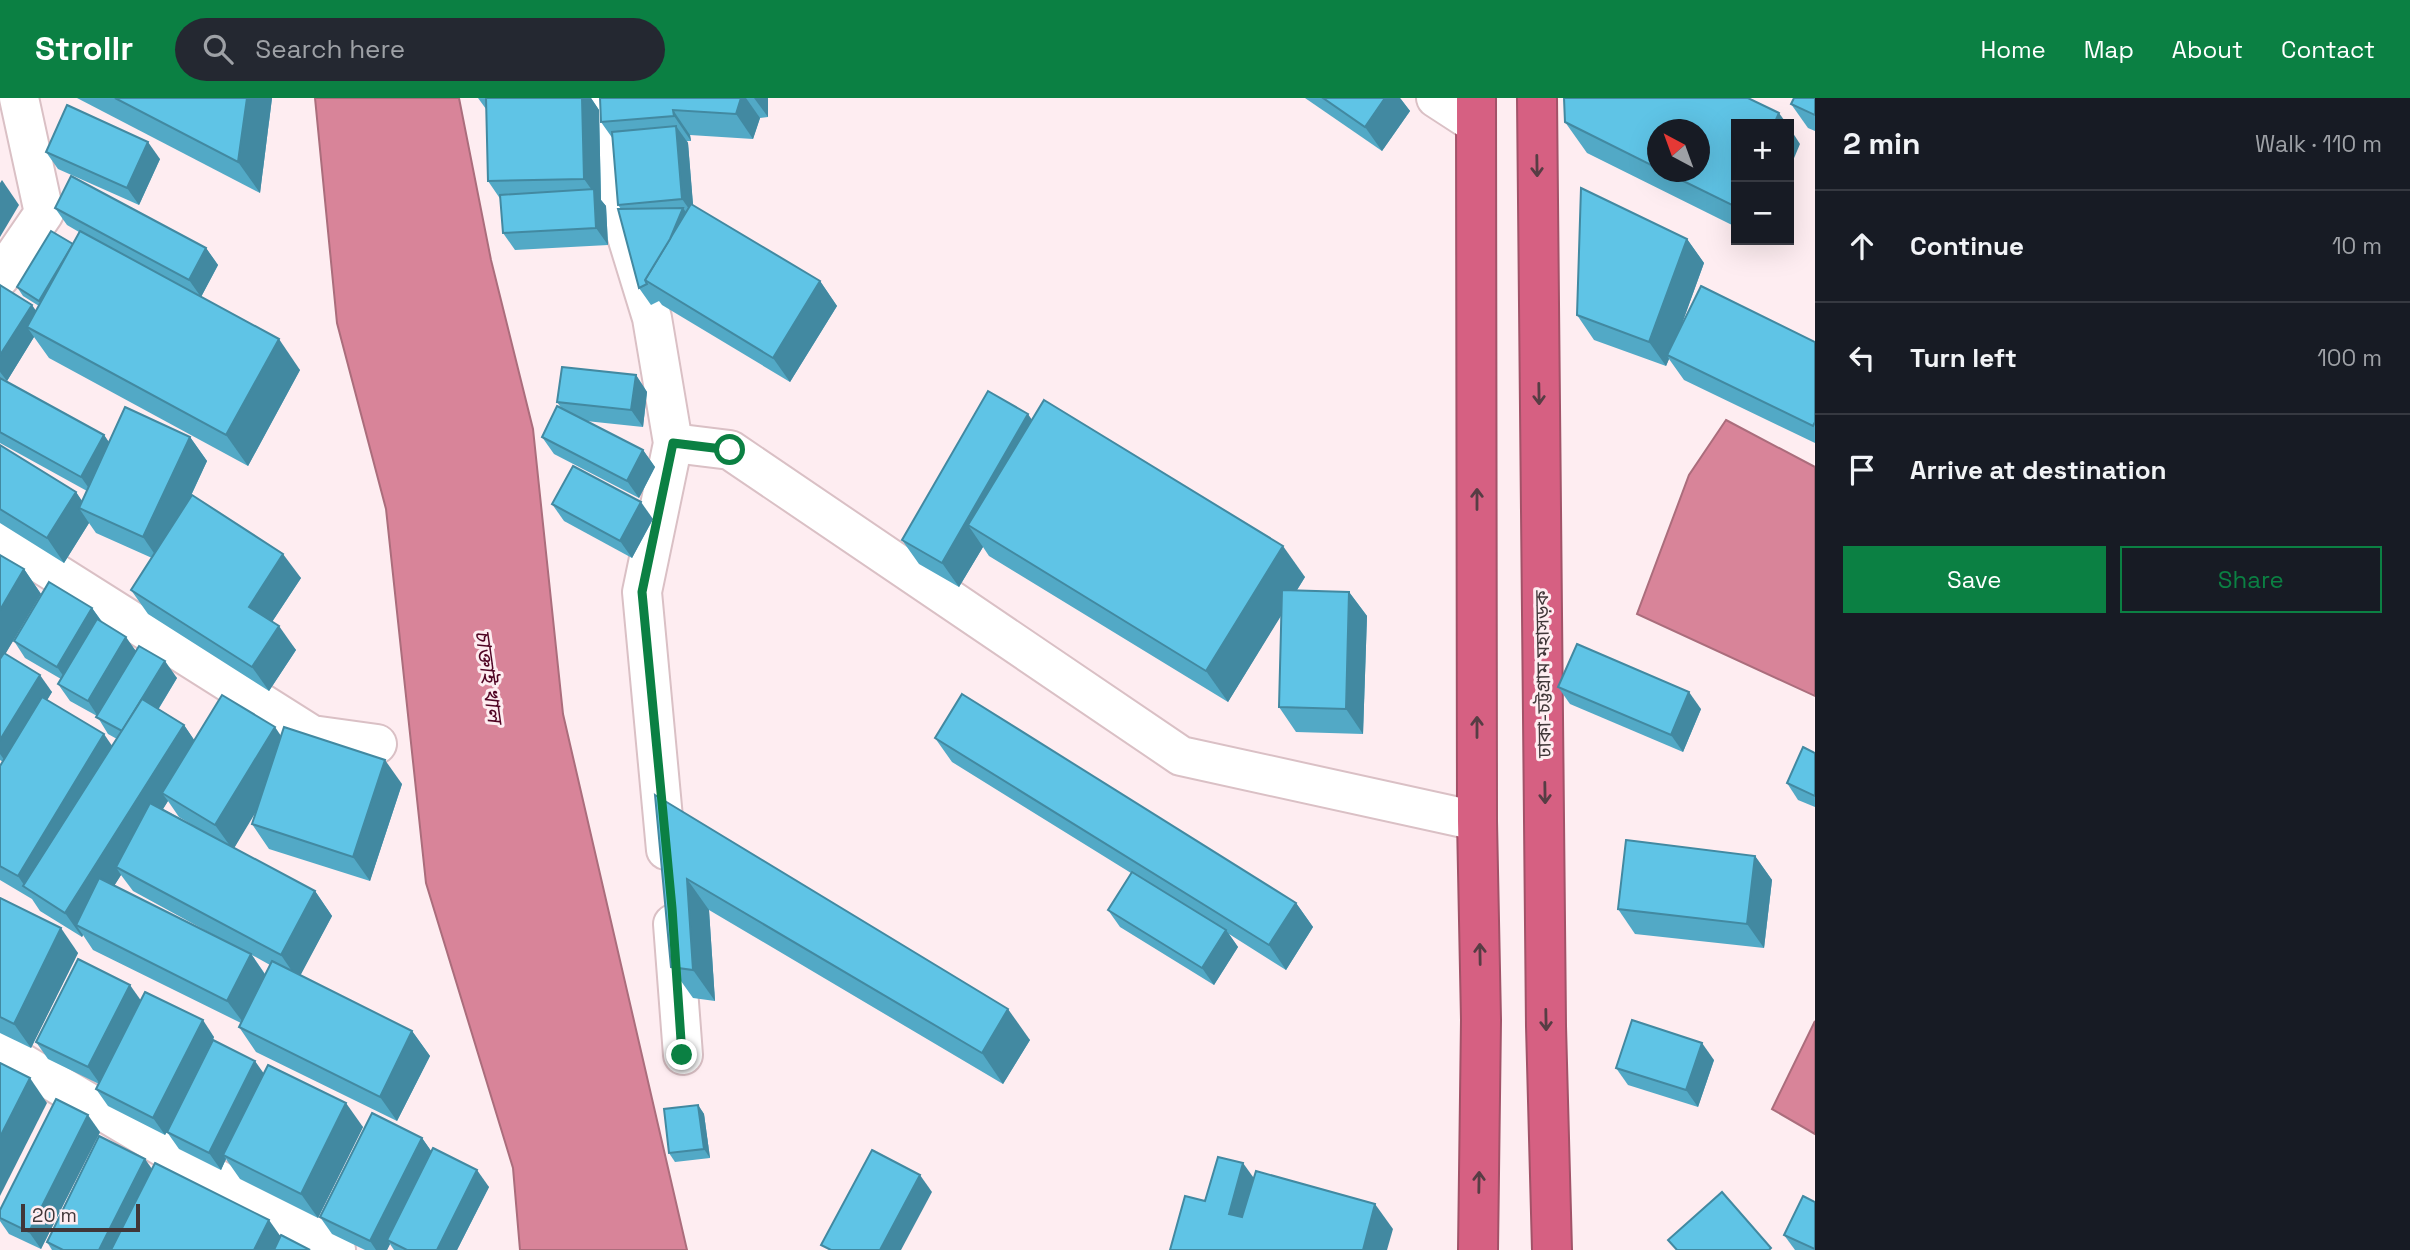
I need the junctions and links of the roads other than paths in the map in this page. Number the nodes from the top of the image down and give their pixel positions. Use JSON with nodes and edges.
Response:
{"nodes":[{"id":1,"x":19,"y":98,"type":"edge"},
{"id":2,"x":606,"y":98,"type":"edge"},
{"id":3,"x":1436,"y":98,"type":"edge"},
{"id":4,"x":1537,"y":98,"type":"edge"},
{"id":5,"x":1476,"y":111,"type":"edge"},
{"id":6,"x":0,"y":277,"type":"edge"},
{"id":7,"x":673,"y":443,"type":"junction"},
{"id":8,"x":0,"y":538,"type":"edge"},
{"id":9,"x":377,"y":744,"type":"dead end"},
{"id":10,"x":1477,"y":821,"type":"junction"},
{"id":11,"x":0,"y":1050,"type":"edge"},
{"id":12,"x":682,"y":1055,"type":"dead end"},
{"id":13,"x":336,"y":1250,"type":"edge"},
{"id":14,"x":1478,"y":1250,"type":"edge"},
{"id":15,"x":1552,"y":1250,"type":"edge"}],
"edges":[{"from":1,"to":6,"type":"street"},
{"from":2,"to":7,"type":"street"},
{"from":3,"to":5,"type":"street"},
{"from":4,"to":15,"type":"highway","name":"ঢাকা-চট্টগ্রাম মহাসড়ক","one_way":true},
{"from":10,"to":5,"type":"highway","one_way":true},
{"from":7,"to":10,"type":"street"},
{"from":7,"to":12,"type":"street"},
{"from":8,"to":9,"type":"street"},
{"from":14,"to":10,"type":"highway","one_way":true},
{"from":11,"to":13,"type":"street"}]}
